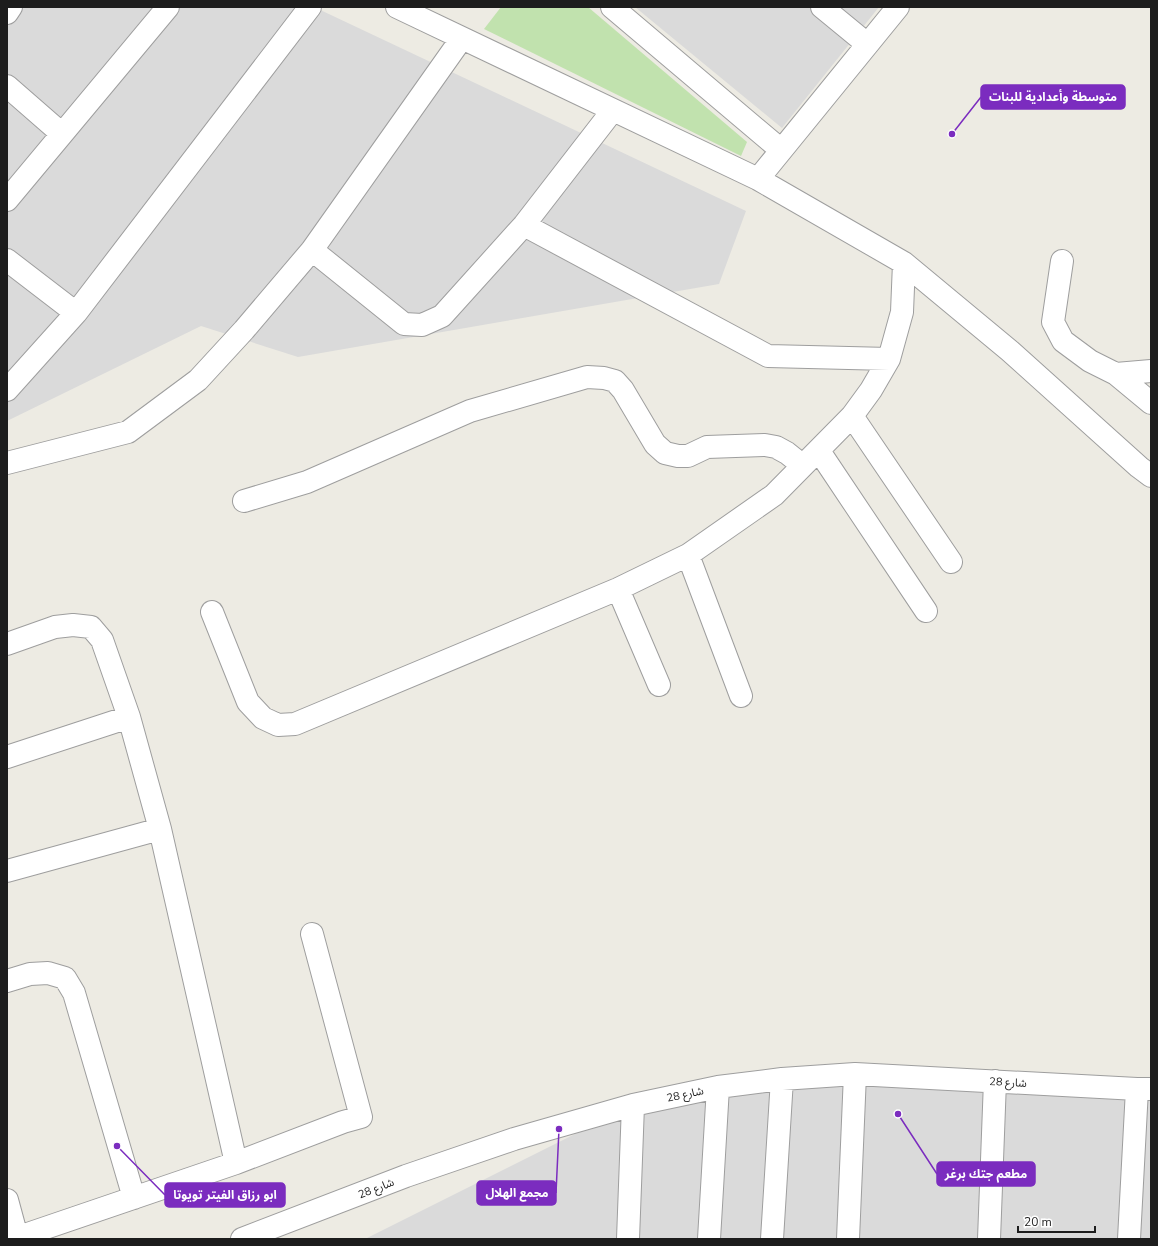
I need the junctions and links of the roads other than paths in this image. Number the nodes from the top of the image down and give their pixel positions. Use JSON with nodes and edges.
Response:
{"nodes":[{"id":1,"x":11,"y":7,"type":"edge"},
{"id":2,"x":168,"y":7,"type":"edge"},
{"id":3,"x":310,"y":7,"type":"edge"},
{"id":4,"x":397,"y":7,"type":"edge"},
{"id":5,"x":612,"y":7,"type":"edge"},
{"id":6,"x":822,"y":7,"type":"edge"},
{"id":7,"x":898,"y":7,"type":"edge"},
{"id":8,"x":7,"y":13,"type":"edge"},
{"id":9,"x":462,"y":38,"type":"junction"},
{"id":10,"x":867,"y":44,"type":"junction"},
{"id":11,"x":7,"y":86,"type":"edge"},
{"id":12,"x":613,"y":110,"type":"junction"},
{"id":13,"x":62,"y":134,"type":"junction"},
{"id":14,"x":781,"y":150,"type":"junction"},
{"id":15,"x":758,"y":179,"type":"junction"},
{"id":16,"x":7,"y":200,"type":"edge"},
{"id":17,"x":524,"y":224,"type":"junction"},
{"id":18,"x":312,"y":250,"type":"junction"},
{"id":19,"x":7,"y":260,"type":"edge"},
{"id":20,"x":1062,"y":260,"type":"dead end"},
{"id":21,"x":904,"y":263,"type":"junction"},
{"id":22,"x":76,"y":313,"type":"junction"},
{"id":23,"x":889,"y":359,"type":"junction"},
{"id":24,"x":1151,"y":371,"type":"edge"},
{"id":25,"x":1116,"y":374,"type":"junction"},
{"id":26,"x":7,"y":390,"type":"edge"},
{"id":27,"x":1151,"y":403,"type":"edge"},
{"id":28,"x":852,"y":416,"type":"junction"},
{"id":29,"x":819,"y":451,"type":"junction"},
{"id":30,"x":7,"y":463,"type":"edge"},
{"id":31,"x":802,"y":465,"type":"junction"},
{"id":32,"x":1151,"y":476,"type":"edge"},
{"id":33,"x":244,"y":501,"type":"dead end"},
{"id":34,"x":688,"y":556,"type":"junction"},
{"id":35,"x":951,"y":562,"type":"dead end"},
{"id":36,"x":618,"y":589,"type":"junction"},
{"id":37,"x":926,"y":611,"type":"dead end"},
{"id":38,"x":212,"y":612,"type":"dead end"},
{"id":39,"x":7,"y":644,"type":"edge"},
{"id":40,"x":659,"y":685,"type":"dead end"},
{"id":41,"x":741,"y":696,"type":"dead end"},
{"id":42,"x":129,"y":717,"type":"junction"},
{"id":43,"x":7,"y":757,"type":"edge"},
{"id":44,"x":160,"y":828,"type":"junction"},
{"id":45,"x":7,"y":871,"type":"edge"},
{"id":46,"x":312,"y":934,"type":"dead end"},
{"id":47,"x":7,"y":980,"type":"edge"},
{"id":48,"x":855,"y":1074,"type":"junction"},
{"id":49,"x":782,"y":1079,"type":"junction"},
{"id":50,"x":995,"y":1081,"type":"junction"},
{"id":51,"x":718,"y":1087,"type":"junction"},
{"id":52,"x":1144,"y":1089,"type":"edge"},
{"id":53,"x":633,"y":1105,"type":"junction"},
{"id":54,"x":236,"y":1163,"type":"junction"},
{"id":55,"x":134,"y":1198,"type":"junction"},
{"id":56,"x":7,"y":1200,"type":"edge"},
{"id":57,"x":279,"y":1232,"type":"edge"},
{"id":58,"x":15,"y":1238,"type":"edge"},
{"id":59,"x":242,"y":1239,"type":"edge"},
{"id":60,"x":628,"y":1239,"type":"edge"},
{"id":61,"x":709,"y":1239,"type":"edge"},
{"id":62,"x":772,"y":1239,"type":"edge"},
{"id":63,"x":848,"y":1239,"type":"edge"},
{"id":64,"x":989,"y":1239,"type":"edge"},
{"id":65,"x":1129,"y":1239,"type":"edge"}],
"edges":[{"from":1,"to":8,"type":"street"},
{"from":2,"to":13,"type":"street"},
{"from":3,"to":22,"type":"street"},
{"from":4,"to":9,"type":"street"},
{"from":5,"to":14,"type":"street"},
{"from":6,"to":10,"type":"street"},
{"from":7,"to":10,"type":"street"},
{"from":9,"to":12,"type":"street"},
{"from":9,"to":18,"type":"street"},
{"from":10,"to":14,"type":"street"},
{"from":11,"to":13,"type":"street"},
{"from":12,"to":15,"type":"street"},
{"from":12,"to":17,"type":"street"},
{"from":13,"to":16,"type":"street"},
{"from":14,"to":15,"type":"street"},
{"from":15,"to":21,"type":"street"},
{"from":17,"to":18,"type":"street"},
{"from":17,"to":23,"type":"street"},
{"from":18,"to":30,"type":"street"},
{"from":19,"to":22,"type":"street"},
{"from":20,"to":25,"type":"street"},
{"from":21,"to":23,"type":"street"},
{"from":21,"to":32,"type":"street"},
{"from":22,"to":26,"type":"street"},
{"from":23,"to":28,"type":"street"},
{"from":24,"to":25,"type":"street"},
{"from":25,"to":27,"type":"street"},
{"from":28,"to":29,"type":"street"},
{"from":28,"to":35,"type":"street"},
{"from":29,"to":31,"type":"street"},
{"from":29,"to":37,"type":"street"},
{"from":31,"to":33,"type":"street"},
{"from":31,"to":34,"type":"street"},
{"from":34,"to":36,"type":"street"},
{"from":34,"to":41,"type":"street"},
{"from":36,"to":38,"type":"street"},
{"from":36,"to":40,"type":"street"},
{"from":39,"to":42,"type":"street"},
{"from":42,"to":43,"type":"street"},
{"from":42,"to":44,"type":"street"},
{"from":44,"to":45,"type":"street"},
{"from":44,"to":54,"type":"street"},
{"from":46,"to":54,"type":"street"},
{"from":47,"to":55,"type":"street"},
{"from":48,"to":49,"type":"street","name":"شارع 28"},
{"from":48,"to":50,"type":"street","name":"شارع 28"},
{"from":48,"to":63,"type":"street"},
{"from":49,"to":51,"type":"street","name":"شارع 28"},
{"from":49,"to":62,"type":"street"},
{"from":50,"to":52,"type":"street","name":"شارع 28"},
{"from":50,"to":64,"type":"street"},
{"from":51,"to":53,"type":"street","name":"شارع 28"},
{"from":51,"to":61,"type":"street"},
{"from":52,"to":65,"type":"street"},
{"from":53,"to":57,"type":"street","name":"شارع 28"},
{"from":53,"to":60,"type":"street"},
{"from":54,"to":55,"type":"street"},
{"from":55,"to":58,"type":"street"},
{"from":56,"to":58,"type":"street"},
{"from":57,"to":59,"type":"street","name":"شارع 28"}]}
